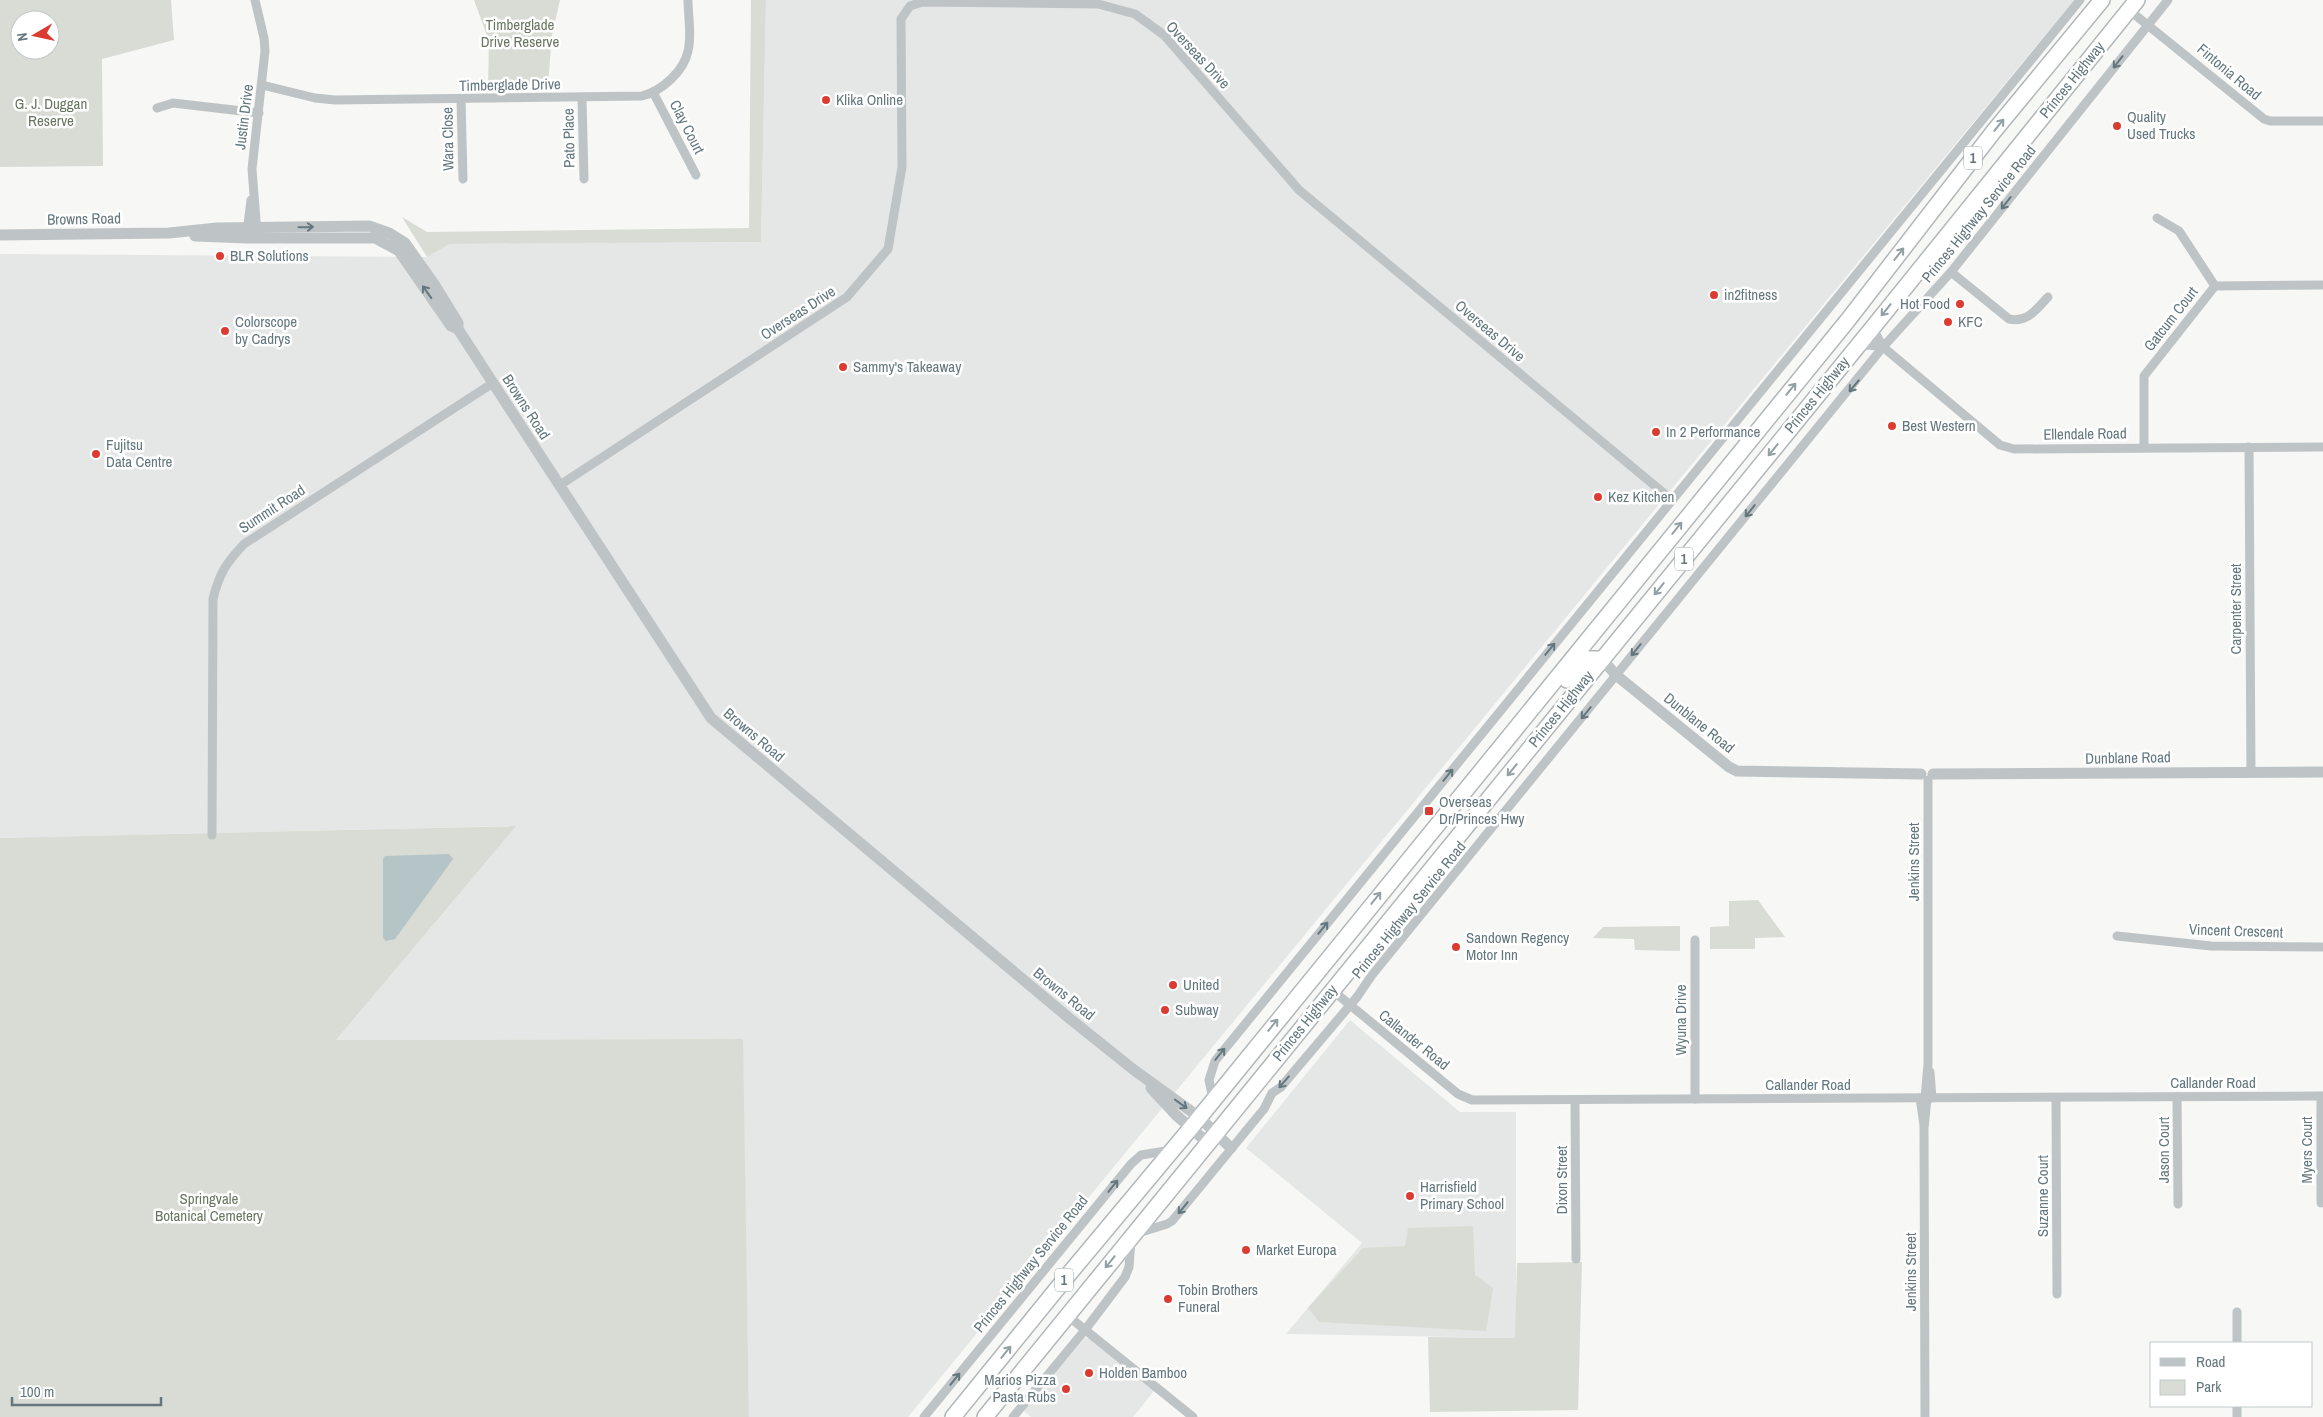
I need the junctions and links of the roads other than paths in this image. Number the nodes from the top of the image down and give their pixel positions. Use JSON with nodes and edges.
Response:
{"nodes":[{"id":1,"x":255,"y":0,"type":"edge"},
{"id":2,"x":688,"y":0,"type":"edge"},
{"id":3,"x":2080,"y":0,"type":"edge"},
{"id":4,"x":2102,"y":0,"type":"edge"},
{"id":5,"x":2168,"y":0,"type":"edge"},
{"id":6,"x":2133,"y":5,"type":"edge"},
{"id":7,"x":2149,"y":24,"type":"junction"},
{"id":8,"x":262,"y":85,"type":"junction"},
{"id":9,"x":653,"y":92,"type":"junction"},
{"id":10,"x":582,"y":98,"type":"junction"},
{"id":11,"x":461,"y":99,"type":"junction"},
{"id":12,"x":157,"y":108,"type":"dead end"},
{"id":13,"x":259,"y":113,"type":"junction"},
{"id":14,"x":2323,"y":121,"type":"edge"},
{"id":15,"x":696,"y":175,"type":"dead end"},
{"id":16,"x":463,"y":179,"type":"dead end"},
{"id":17,"x":584,"y":179,"type":"dead end"},
{"id":18,"x":2158,"y":218,"type":"dead end"},
{"id":19,"x":252,"y":233,"type":"junction"},
{"id":20,"x":0,"y":235,"type":"edge"},
{"id":21,"x":1951,"y":272,"type":"junction"},
{"id":22,"x":2323,"y":285,"type":"edge"},
{"id":23,"x":2215,"y":286,"type":"junction"},
{"id":24,"x":2048,"y":298,"type":"dead end"},
{"id":25,"x":1848,"y":320,"type":"junction"},
{"id":26,"x":1870,"y":330,"type":"junction"},
{"id":27,"x":1884,"y":347,"type":"junction"},
{"id":28,"x":1856,"y":348,"type":"junction"},
{"id":29,"x":493,"y":383,"type":"junction"},
{"id":30,"x":2144,"y":447,"type":"junction"},
{"id":31,"x":2249,"y":447,"type":"junction"},
{"id":32,"x":2323,"y":447,"type":"edge"},
{"id":33,"x":560,"y":485,"type":"junction"},
{"id":34,"x":1672,"y":500,"type":"junction"},
{"id":35,"x":1602,"y":658,"type":"junction"},
{"id":36,"x":1616,"y":675,"type":"junction"},
{"id":37,"x":1587,"y":678,"type":"junction"},
{"id":38,"x":1484,"y":764,"type":"junction"},
{"id":39,"x":2251,"y":772,"type":"junction"},
{"id":40,"x":2323,"y":772,"type":"edge"},
{"id":41,"x":1927,"y":776,"type":"junction"},
{"id":42,"x":212,"y":835,"type":"dead end"},
{"id":43,"x":2118,"y":936,"type":"dead end"},
{"id":44,"x":1695,"y":940,"type":"dead end"},
{"id":45,"x":2323,"y":947,"type":"edge"},
{"id":46,"x":1332,"y":990,"type":"junction"},
{"id":47,"x":1350,"y":1005,"type":"junction"},
{"id":48,"x":2322,"y":1096,"type":"edge"},
{"id":49,"x":2177,"y":1097,"type":"junction"},
{"id":50,"x":1926,"y":1098,"type":"junction"},
{"id":51,"x":2056,"y":1098,"type":"junction"},
{"id":52,"x":1213,"y":1099,"type":"junction"},
{"id":53,"x":1695,"y":1099,"type":"junction"},
{"id":54,"x":1576,"y":1100,"type":"junction"},
{"id":55,"x":1195,"y":1123,"type":"junction"},
{"id":56,"x":1211,"y":1137,"type":"junction"},
{"id":57,"x":1231,"y":1148,"type":"junction"},
{"id":58,"x":1172,"y":1150,"type":"junction"},
{"id":59,"x":2321,"y":1203,"type":"dead end"},
{"id":60,"x":2178,"y":1204,"type":"dead end"},
{"id":61,"x":1132,"y":1235,"type":"junction"},
{"id":62,"x":1576,"y":1260,"type":"dead end"},
{"id":63,"x":1069,"y":1274,"type":"junction"},
{"id":64,"x":1087,"y":1289,"type":"junction"},
{"id":65,"x":2057,"y":1294,"type":"dead end"},
{"id":66,"x":1050,"y":1300,"type":"junction"},
{"id":67,"x":2236,"y":1312,"type":"dead end"},
{"id":68,"x":1068,"y":1316,"type":"junction"},
{"id":69,"x":1085,"y":1330,"type":"junction"},
{"id":70,"x":2237,"y":1342,"type":"edge"},
{"id":71,"x":924,"y":1417,"type":"edge"},
{"id":72,"x":953,"y":1417,"type":"edge"},
{"id":73,"x":985,"y":1417,"type":"edge"},
{"id":74,"x":1013,"y":1417,"type":"edge"},
{"id":75,"x":1193,"y":1417,"type":"edge"},
{"id":76,"x":1925,"y":1417,"type":"edge"}],
"edges":[{"from":1,"to":8,"type":"street","name":"Justin Drive"},
{"from":2,"to":9,"type":"street","name":"Timberglade Drive"},
{"from":3,"to":34,"type":"street"},
{"from":25,"to":4,"type":"highway","name":"Princes Highway","number":"1","one_way":true},
{"from":5,"to":7,"type":"street"},
{"from":6,"to":7,"type":"street","name":"Fintonia Road"},
{"from":6,"to":26,"type":"highway","name":"Princes Highway","number":"1","one_way":true},
{"from":7,"to":14,"type":"street","name":"Fintonia Road"},
{"from":7,"to":21,"type":"street","name":"Princes Highway Service Road","one_way":true},
{"from":8,"to":11,"type":"street","name":"Timberglade Drive"},
{"from":8,"to":13,"type":"street","name":"Justin Drive"},
{"from":9,"to":10,"type":"street","name":"Timberglade Drive"},
{"from":9,"to":15,"type":"street","name":"Clay Court"},
{"from":10,"to":11,"type":"street","name":"Timberglade Drive"},
{"from":10,"to":17,"type":"street","name":"Pato Place"},
{"from":11,"to":16,"type":"street","name":"Wara Close"},
{"from":12,"to":13,"type":"street"},
{"from":13,"to":19,"type":"street","name":"Justin Drive"},
{"from":18,"to":23,"type":"street"},
{"from":19,"to":20,"type":"street","name":"Browns Road"},
{"from":19,"to":29,"type":"street","name":"Browns Road"},
{"from":21,"to":24,"type":"street"},
{"from":21,"to":27,"type":"street","name":"Princes Highway Service Road"},
{"from":22,"to":23,"type":"street","name":"Gatcum Court"},
{"from":23,"to":30,"type":"street","name":"Gatcum Court"},
{"from":25,"to":26,"type":"highway"},
{"from":38,"to":25,"type":"highway","name":"Princes Highway","number":"1","one_way":true},
{"from":26,"to":27,"type":"street","name":"Ellendale Road"},
{"from":26,"to":28,"type":"highway","name":"Princes Highway","number":"1"},
{"from":27,"to":28,"type":"street"},
{"from":27,"to":30,"type":"street","name":"Ellendale Road"},
{"from":27,"to":36,"type":"street","name":"Princes Highway Service Road","one_way":true},
{"from":28,"to":35,"type":"highway","name":"Princes Highway","number":"1","one_way":true},
{"from":29,"to":33,"type":"street","name":"Browns Road"},
{"from":29,"to":42,"type":"street","name":"Summit Road"},
{"from":30,"to":31,"type":"street","name":"Ellendale Road"},
{"from":31,"to":32,"type":"street","name":"Ellendale Road"},
{"from":31,"to":39,"type":"street","name":"Carpenter Street"},
{"from":33,"to":34,"type":"street","name":"Overseas Drive"},
{"from":33,"to":55,"type":"street","name":"Browns Road"},
{"from":52,"to":34,"type":"street","one_way":true},
{"from":35,"to":36,"type":"street","name":"Dunblane Road"},
{"from":35,"to":37,"type":"highway","name":"Princes Highway","number":"1"},
{"from":35,"to":38,"type":"highway"},
{"from":36,"to":37,"type":"street"},
{"from":36,"to":41,"type":"street","name":"Dunblane Road"},
{"from":36,"to":47,"type":"street","name":"Princes Highway Service Road","one_way":true},
{"from":37,"to":46,"type":"highway","name":"Princes Highway","number":"1","one_way":true},
{"from":52,"to":38,"type":"highway","name":"Princes Highway","number":"1","one_way":true},
{"from":39,"to":40,"type":"street","name":"Dunblane Road"},
{"from":39,"to":41,"type":"street","name":"Dunblane Road"},
{"from":41,"to":50,"type":"street","name":"Jenkins Street"},
{"from":43,"to":45,"type":"street","name":"Vincent Crescent"},
{"from":44,"to":53,"type":"street","name":"Wyuna Drive"},
{"from":46,"to":47,"type":"street","name":"Callander Road"},
{"from":46,"to":56,"type":"highway","name":"Princes Highway","number":"1"},
{"from":47,"to":54,"type":"street","name":"Callander Road"},
{"from":47,"to":57,"type":"street","name":"Princes Highway Service Road","one_way":true},
{"from":48,"to":49,"type":"street","name":"Callander Road"},
{"from":48,"to":59,"type":"street","name":"Myers Court"},
{"from":49,"to":51,"type":"street","name":"Callander Road"},
{"from":49,"to":60,"type":"street","name":"Jason Court"},
{"from":50,"to":51,"type":"street","name":"Callander Road"},
{"from":50,"to":53,"type":"street","name":"Callander Road"},
{"from":50,"to":76,"type":"street","name":"Jenkins Street"},
{"from":51,"to":65,"type":"street","name":"Suzanne Court"},
{"from":52,"to":55,"type":"highway","name":"Princes Highway","number":"1"},
{"from":53,"to":54,"type":"street","name":"Callander Road"},
{"from":54,"to":62,"type":"street","name":"Dixon Street"},
{"from":55,"to":56,"type":"street","name":"Browns Road"},
{"from":55,"to":58,"type":"highway","name":"Princes Highway","number":"1"},
{"from":56,"to":57,"type":"street","name":"Browns Road"},
{"from":56,"to":61,"type":"highway","name":"Princes Highway","number":"1"},
{"from":57,"to":61,"type":"street","name":"Princes Highway Service Road","one_way":true},
{"from":58,"to":63,"type":"highway","name":"Princes Highway","number":"1"},
{"from":71,"to":58,"type":"street","name":"Princes Highway Service Road","one_way":true},
{"from":61,"to":64,"type":"highway","name":"Princes Highway","number":"1","one_way":true},
{"from":61,"to":69,"type":"street"},
{"from":63,"to":64,"type":"highway"},
{"from":63,"to":66,"type":"highway","name":"Princes Highway","number":"1"},
{"from":64,"to":68,"type":"highway","name":"Princes Highway","number":"1"},
{"from":66,"to":68,"type":"highway"},
{"from":72,"to":66,"type":"highway","name":"Princes Highway","number":"1","one_way":true},
{"from":67,"to":70,"type":"street"},
{"from":68,"to":69,"type":"street"},
{"from":68,"to":73,"type":"highway","name":"Princes Highway","number":"1"},
{"from":69,"to":74,"type":"street"},
{"from":69,"to":75,"type":"street"}]}
